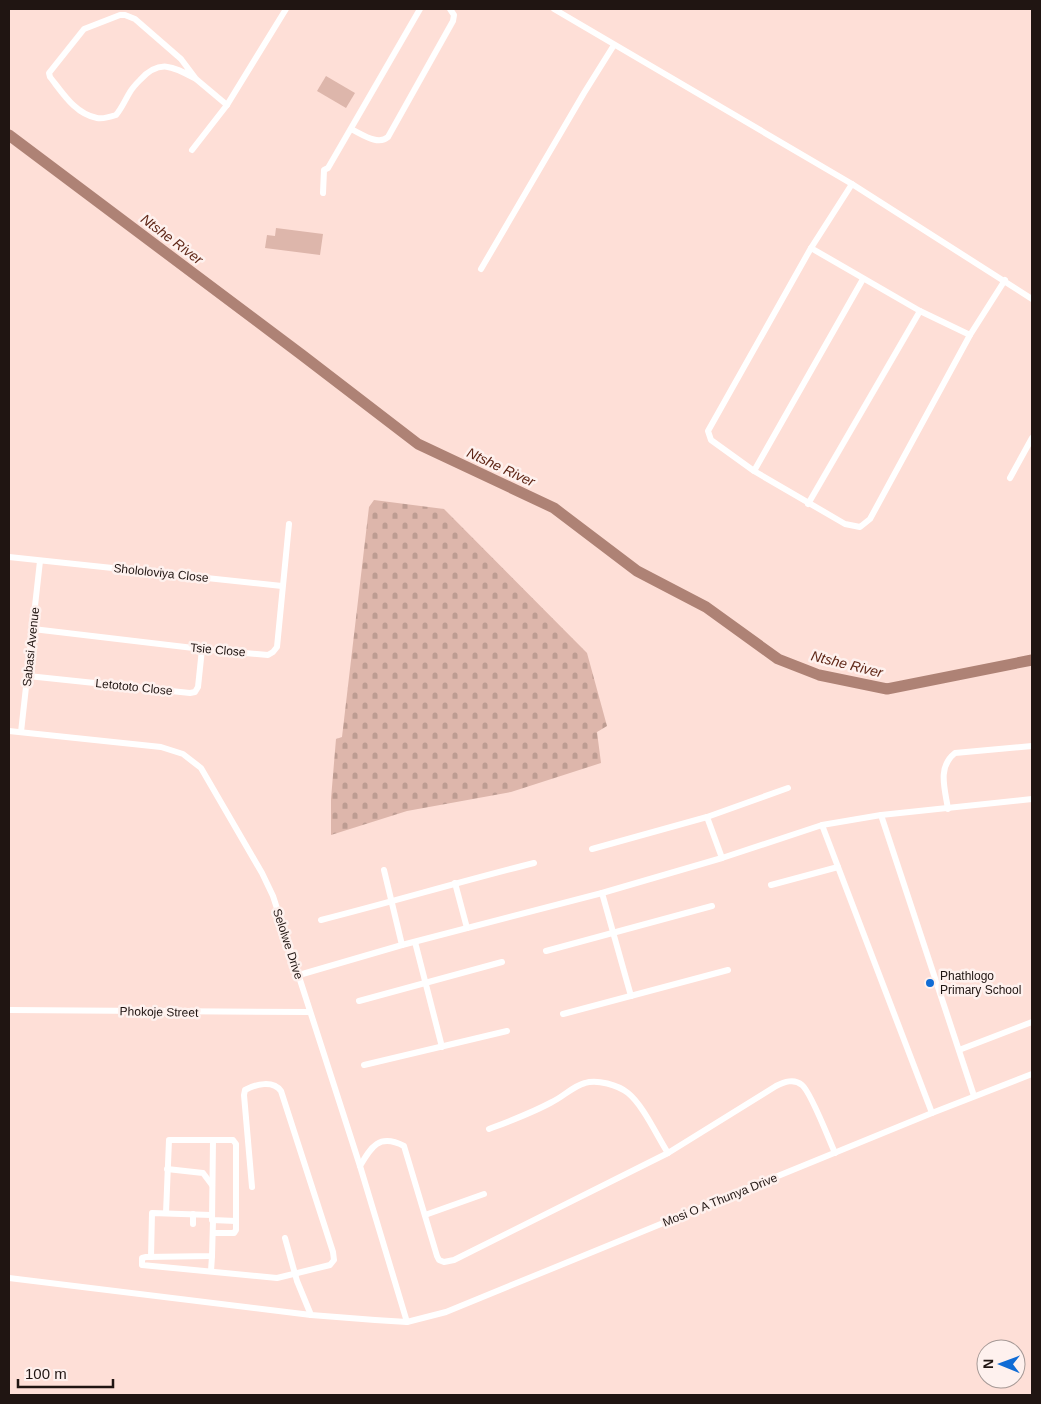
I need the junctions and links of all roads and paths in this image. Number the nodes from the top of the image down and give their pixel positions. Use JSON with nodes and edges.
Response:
{"nodes":[{"id":1,"x":286,"y":9,"type":"edge"},
{"id":2,"x":420,"y":9,"type":"edge"},
{"id":3,"x":450,"y":9,"type":"edge"},
{"id":4,"x":554,"y":9,"type":"edge"},
{"id":5,"x":614,"y":45,"type":"junction"},
{"id":6,"x":196,"y":79,"type":"junction"},
{"id":7,"x":227,"y":105,"type":"junction"},
{"id":8,"x":351,"y":129,"type":"junction"},
{"id":9,"x":192,"y":150,"type":"dead end"},
{"id":10,"x":852,"y":184,"type":"junction"},
{"id":11,"x":323,"y":193,"type":"dead end"},
{"id":12,"x":810,"y":248,"type":"junction"},
{"id":13,"x":481,"y":269,"type":"dead end"},
{"id":14,"x":864,"y":279,"type":"junction"},
{"id":15,"x":1005,"y":280,"type":"junction"},
{"id":16,"x":1032,"y":298,"type":"edge"},
{"id":17,"x":920,"y":311,"type":"junction"},
{"id":18,"x":970,"y":335,"type":"junction"},
{"id":19,"x":1032,"y":438,"type":"edge"},
{"id":20,"x":754,"y":471,"type":"junction"},
{"id":21,"x":1010,"y":478,"type":"dead end"},
{"id":22,"x":808,"y":504,"type":"junction"},
{"id":23,"x":289,"y":524,"type":"dead end"},
{"id":24,"x":9,"y":557,"type":"edge"},
{"id":25,"x":40,"y":561,"type":"junction"},
{"id":26,"x":282,"y":586,"type":"junction"},
{"id":27,"x":33,"y":629,"type":"junction"},
{"id":28,"x":202,"y":649,"type":"junction"},
{"id":29,"x":28,"y":676,"type":"junction"},
{"id":30,"x":9,"y":731,"type":"edge"},
{"id":31,"x":21,"y":732,"type":"junction"},
{"id":32,"x":1032,"y":746,"type":"edge"},
{"id":33,"x":788,"y":788,"type":"dead end"},
{"id":34,"x":1032,"y":799,"type":"edge"},
{"id":35,"x":948,"y":808,"type":"junction"},
{"id":36,"x":881,"y":816,"type":"junction"},
{"id":37,"x":707,"y":817,"type":"junction"},
{"id":38,"x":822,"y":825,"type":"junction"},
{"id":39,"x":592,"y":849,"type":"dead end"},
{"id":40,"x":722,"y":858,"type":"junction"},
{"id":41,"x":534,"y":863,"type":"dead end"},
{"id":42,"x":838,"y":867,"type":"junction"},
{"id":43,"x":384,"y":870,"type":"dead end"},
{"id":44,"x":455,"y":883,"type":"junction"},
{"id":45,"x":771,"y":885,"type":"dead end"},
{"id":46,"x":602,"y":893,"type":"junction"},
{"id":47,"x":392,"y":902,"type":"junction"},
{"id":48,"x":712,"y":906,"type":"dead end"},
{"id":49,"x":321,"y":920,"type":"dead end"},
{"id":50,"x":467,"y":928,"type":"junction"},
{"id":51,"x":614,"y":934,"type":"junction"},
{"id":52,"x":416,"y":942,"type":"junction"},
{"id":53,"x":402,"y":945,"type":"junction"},
{"id":54,"x":546,"y":951,"type":"dead end"},
{"id":55,"x":502,"y":962,"type":"dead end"},
{"id":56,"x":728,"y":970,"type":"dead end"},
{"id":57,"x":299,"y":975,"type":"junction"},
{"id":58,"x":426,"y":983,"type":"junction"},
{"id":59,"x":631,"y":996,"type":"junction"},
{"id":60,"x":359,"y":1001,"type":"dead end"},
{"id":61,"x":9,"y":1010,"type":"edge"},
{"id":62,"x":310,"y":1012,"type":"junction"},
{"id":63,"x":563,"y":1014,"type":"dead end"},
{"id":64,"x":1032,"y":1022,"type":"edge"},
{"id":65,"x":507,"y":1031,"type":"dead end"},
{"id":66,"x":442,"y":1047,"type":"junction"},
{"id":67,"x":959,"y":1050,"type":"junction"},
{"id":68,"x":364,"y":1065,"type":"dead end"},
{"id":69,"x":1032,"y":1074,"type":"edge"},
{"id":70,"x":974,"y":1096,"type":"junction"},
{"id":71,"x":932,"y":1113,"type":"junction"},
{"id":72,"x":489,"y":1129,"type":"dead end"},
{"id":73,"x":213,"y":1140,"type":"junction"},
{"id":74,"x":835,"y":1153,"type":"junction"},
{"id":75,"x":668,"y":1154,"type":"junction"},
{"id":76,"x":360,"y":1166,"type":"junction"},
{"id":77,"x":167,"y":1169,"type":"junction"},
{"id":78,"x":212,"y":1186,"type":"junction"},
{"id":79,"x":252,"y":1187,"type":"dead end"},
{"id":80,"x":484,"y":1194,"type":"dead end"},
{"id":81,"x":166,"y":1213,"type":"junction"},
{"id":82,"x":193,"y":1214,"type":"junction"},
{"id":83,"x":425,"y":1215,"type":"junction"},
{"id":84,"x":212,"y":1218,"type":"junction"},
{"id":85,"x":236,"y":1221,"type":"junction"},
{"id":86,"x":193,"y":1224,"type":"dead end"},
{"id":87,"x":213,"y":1233,"type":"junction"},
{"id":88,"x":284,"y":1238,"type":"dead end"},
{"id":89,"x":177,"y":1256,"type":"junction"},
{"id":90,"x":212,"y":1256,"type":"junction"},
{"id":91,"x":151,"y":1257,"type":"junction"},
{"id":92,"x":177,"y":1268,"type":"junction"},
{"id":93,"x":211,"y":1271,"type":"junction"},
{"id":94,"x":296,"y":1273,"type":"junction"},
{"id":95,"x":9,"y":1278,"type":"edge"},
{"id":96,"x":312,"y":1315,"type":"junction"},
{"id":97,"x":407,"y":1322,"type":"junction"}],
"edges":[{"from":1,"to":7,"type":"street"},
{"from":2,"to":8,"type":"street"},
{"from":3,"to":8,"type":"street"},
{"from":4,"to":5,"type":"street"},
{"from":5,"to":10,"type":"street"},
{"from":5,"to":13,"type":"street"},
{"from":6,"to":6,"type":"street"},
{"from":6,"to":7,"type":"street"},
{"from":7,"to":9,"type":"street"},
{"from":8,"to":11,"type":"street"},
{"from":10,"to":12,"type":"street"},
{"from":10,"to":15,"type":"street"},
{"from":12,"to":14,"type":"street"},
{"from":12,"to":20,"type":"street"},
{"from":14,"to":17,"type":"street"},
{"from":14,"to":20,"type":"street"},
{"from":15,"to":16,"type":"street"},
{"from":15,"to":18,"type":"street"},
{"from":17,"to":18,"type":"street"},
{"from":17,"to":22,"type":"street"},
{"from":18,"to":22,"type":"street"},
{"from":19,"to":21,"type":"street"},
{"from":20,"to":22,"type":"street"},
{"from":23,"to":26,"type":"street","name":"Tsie Close"},
{"from":24,"to":25,"type":"street","name":"Shololoviya Close"},
{"from":25,"to":26,"type":"street","name":"Shololoviya Close"},
{"from":25,"to":27,"type":"street","name":"Sabasi Avenue"},
{"from":26,"to":28,"type":"street","name":"Tsie Close"},
{"from":27,"to":28,"type":"street","name":"Tsie Close"},
{"from":27,"to":29,"type":"street","name":"Sabasi Avenue"},
{"from":28,"to":29,"type":"street","name":"Letototo Close"},
{"from":29,"to":31,"type":"street","name":"Sabasi Avenue"},
{"from":30,"to":31,"type":"street","name":"Selolwe Drive"},
{"from":31,"to":57,"type":"street","name":"Selolwe Drive"},
{"from":32,"to":35,"type":"street"},
{"from":33,"to":37,"type":"street"},
{"from":34,"to":35,"type":"street"},
{"from":35,"to":36,"type":"street"},
{"from":36,"to":38,"type":"street"},
{"from":36,"to":67,"type":"street"},
{"from":37,"to":39,"type":"street"},
{"from":37,"to":40,"type":"street"},
{"from":38,"to":40,"type":"street"},
{"from":38,"to":42,"type":"street"},
{"from":40,"to":46,"type":"street"},
{"from":41,"to":44,"type":"street"},
{"from":42,"to":45,"type":"street"},
{"from":42,"to":71,"type":"street"},
{"from":43,"to":47,"type":"street"},
{"from":44,"to":47,"type":"street"},
{"from":44,"to":50,"type":"street"},
{"from":46,"to":50,"type":"street"},
{"from":46,"to":51,"type":"street"},
{"from":47,"to":49,"type":"street"},
{"from":47,"to":53,"type":"street"},
{"from":48,"to":51,"type":"street"},
{"from":50,"to":52,"type":"street"},
{"from":51,"to":54,"type":"street"},
{"from":51,"to":59,"type":"street"},
{"from":52,"to":53,"type":"street"},
{"from":52,"to":58,"type":"street"},
{"from":53,"to":57,"type":"street"},
{"from":55,"to":58,"type":"street"},
{"from":56,"to":59,"type":"street"},
{"from":57,"to":62,"type":"street","name":"Selolwe Drive"},
{"from":58,"to":60,"type":"street"},
{"from":58,"to":66,"type":"street"},
{"from":59,"to":63,"type":"street"},
{"from":61,"to":62,"type":"street","name":"Phokoje Street"},
{"from":62,"to":76,"type":"street","name":"Selolwe Drive"},
{"from":64,"to":67,"type":"street"},
{"from":65,"to":66,"type":"street"},
{"from":66,"to":68,"type":"street"},
{"from":67,"to":70,"type":"street"},
{"from":69,"to":70,"type":"street","name":"Mosi O A Thunya Drive"},
{"from":70,"to":71,"type":"street","name":"Mosi O A Thunya Drive"},
{"from":71,"to":74,"type":"street","name":"Mosi O A Thunya Drive"},
{"from":72,"to":75,"type":"street"},
{"from":73,"to":77,"type":"street"},
{"from":73,"to":78,"type":"street"},
{"from":73,"to":85,"type":"street"},
{"from":74,"to":75,"type":"street"},
{"from":74,"to":97,"type":"street","name":"Mosi O A Thunya Drive"},
{"from":75,"to":83,"type":"street"},
{"from":76,"to":83,"type":"street"},
{"from":76,"to":97,"type":"street","name":"Selolwe Drive"},
{"from":77,"to":78,"type":"street"},
{"from":77,"to":81,"type":"street"},
{"from":78,"to":84,"type":"street"},
{"from":79,"to":94,"type":"street"},
{"from":80,"to":83,"type":"street"},
{"from":81,"to":82,"type":"street"},
{"from":81,"to":91,"type":"street"},
{"from":82,"to":84,"type":"street"},
{"from":82,"to":86,"type":"street"},
{"from":84,"to":85,"type":"street"},
{"from":84,"to":87,"type":"street"},
{"from":85,"to":87,"type":"street"},
{"from":87,"to":90,"type":"street"},
{"from":88,"to":94,"type":"street"},
{"from":89,"to":90,"type":"street"},
{"from":89,"to":91,"type":"street"},
{"from":89,"to":92,"type":"street"},
{"from":90,"to":93,"type":"street"},
{"from":91,"to":92,"type":"street"},
{"from":92,"to":93,"type":"street"},
{"from":93,"to":94,"type":"street"},
{"from":94,"to":96,"type":"street"},
{"from":95,"to":96,"type":"street","name":"Mosi O A Thunya Drive"},
{"from":96,"to":97,"type":"street","name":"Mosi O A Thunya Drive"}]}
